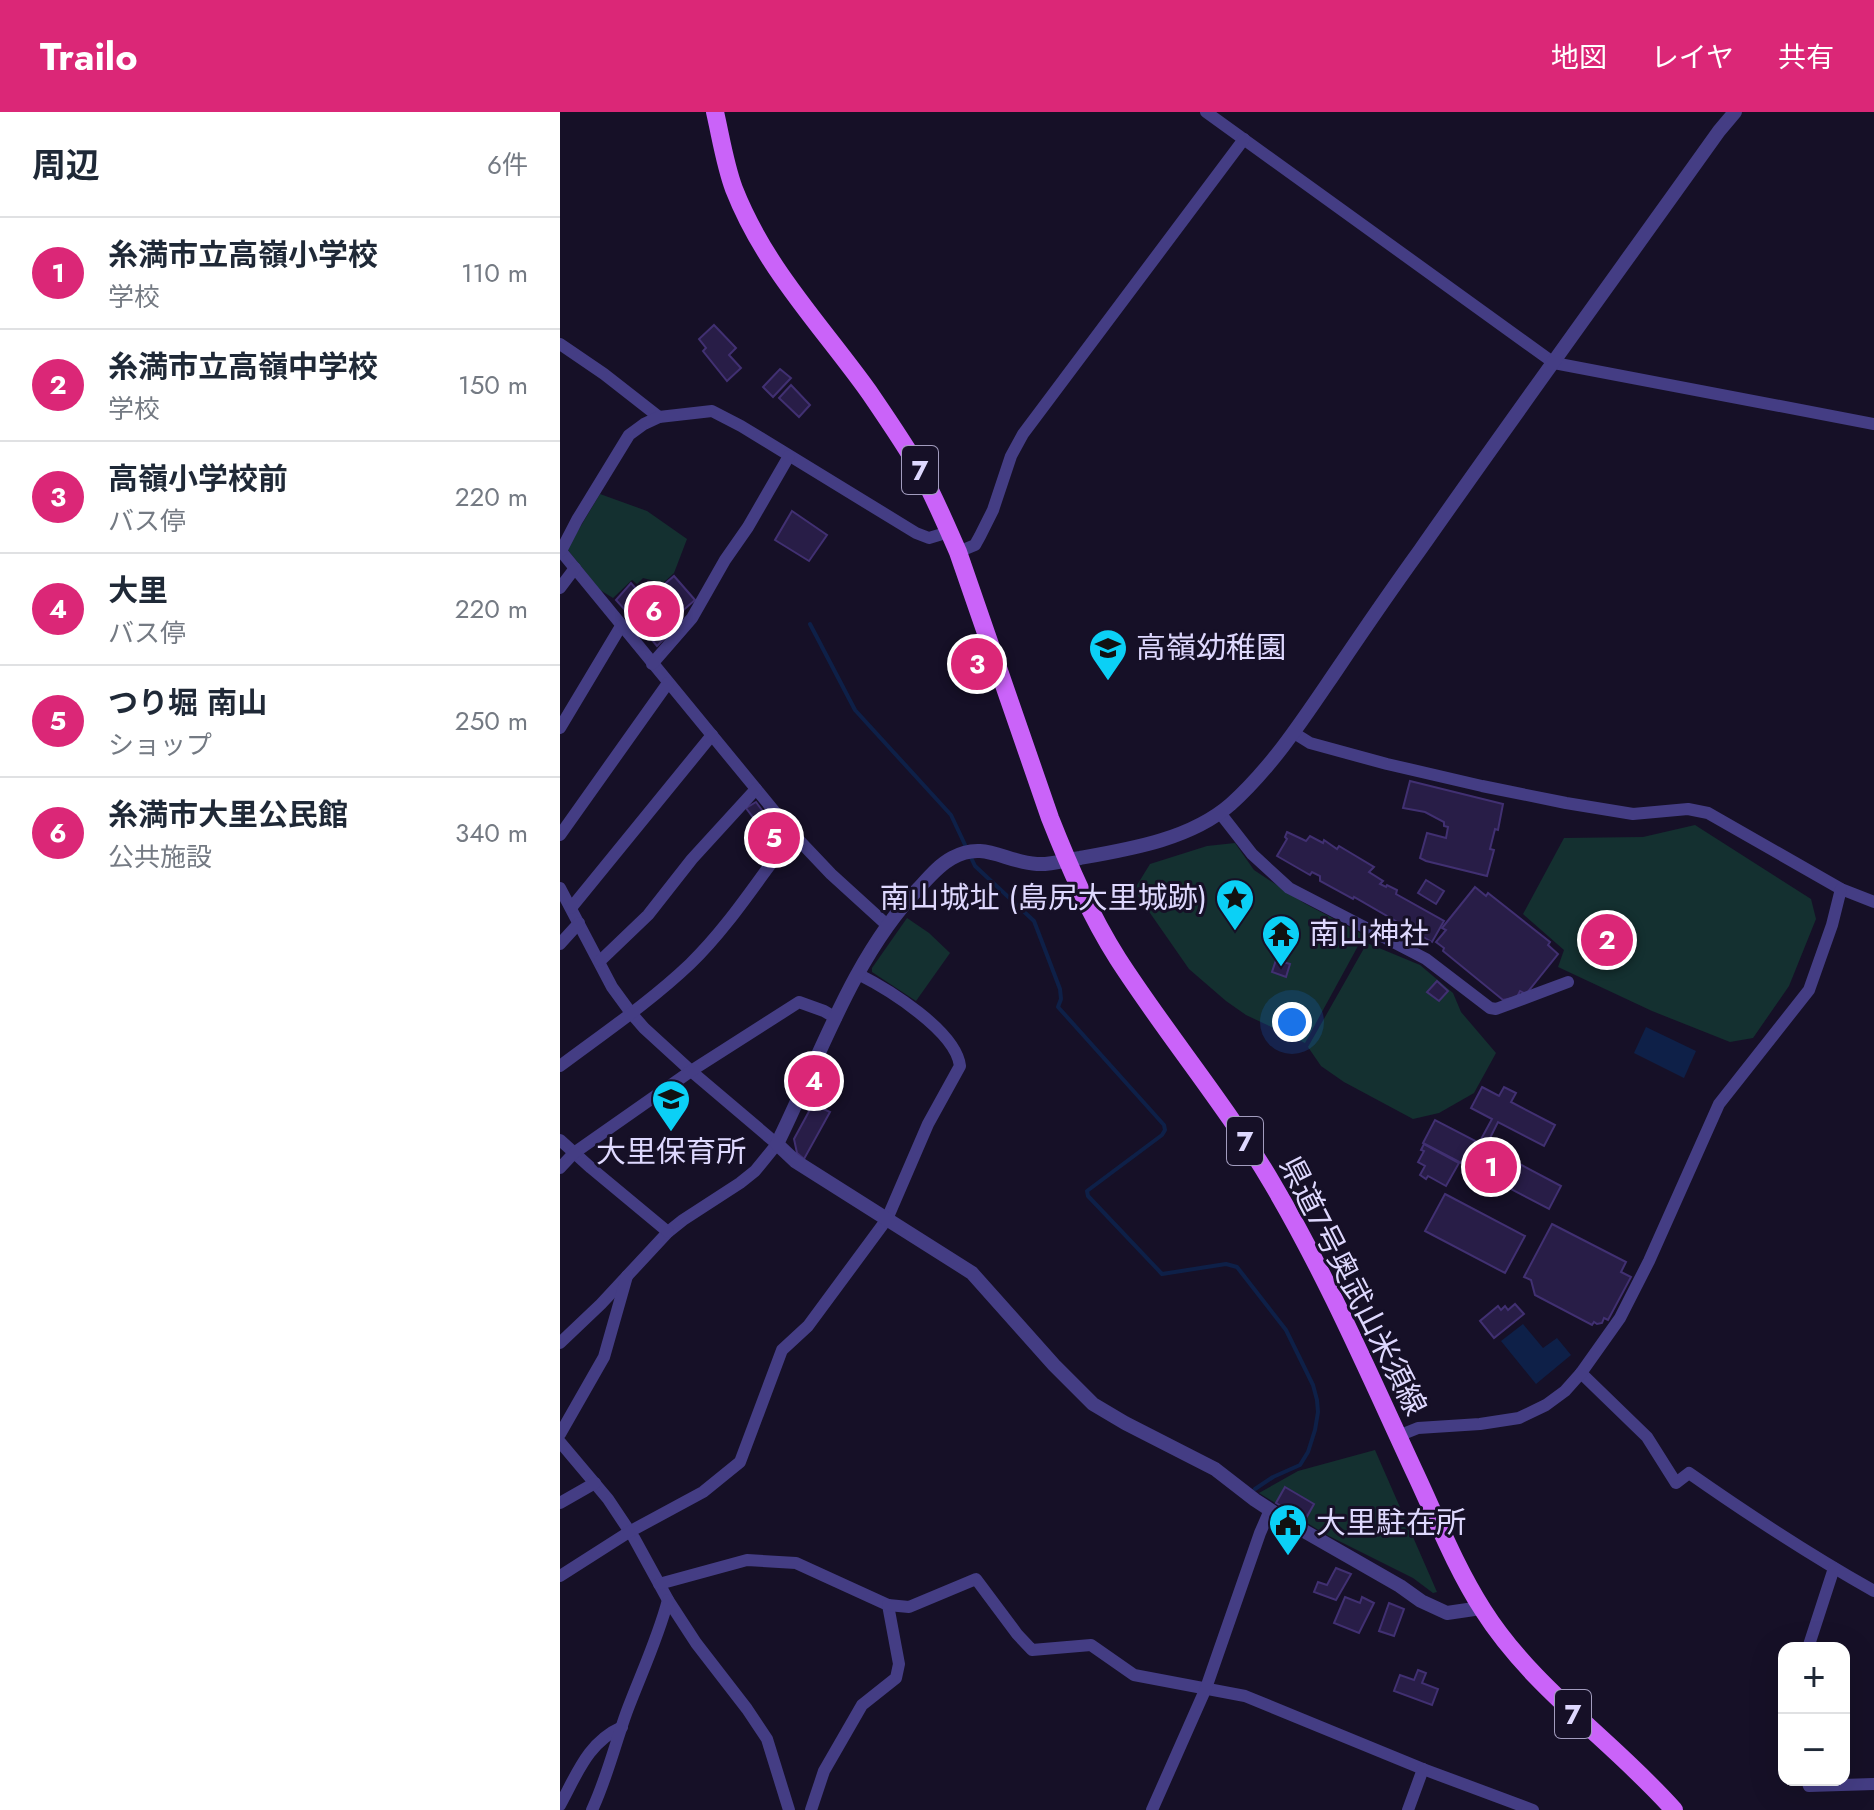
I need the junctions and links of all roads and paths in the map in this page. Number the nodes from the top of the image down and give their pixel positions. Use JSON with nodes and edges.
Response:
{"nodes":[{"id":1,"x":715,"y":112,"type":"edge"},
{"id":2,"x":1206,"y":112,"type":"edge"},
{"id":3,"x":1735,"y":112,"type":"edge"},
{"id":4,"x":1244,"y":139,"type":"junction"},
{"id":5,"x":560,"y":344,"type":"edge"},
{"id":6,"x":1554,"y":363,"type":"junction"},
{"id":7,"x":659,"y":417,"type":"junction"},
{"id":8,"x":1874,"y":424,"type":"edge"},
{"id":9,"x":789,"y":456,"type":"junction"},
{"id":10,"x":949,"y":532,"type":"junction"},
{"id":11,"x":560,"y":551,"type":"edge"},
{"id":12,"x":958,"y":552,"type":"junction"},
{"id":13,"x":575,"y":568,"type":"junction"},
{"id":14,"x":560,"y":588,"type":"edge"},
{"id":15,"x":621,"y":626,"type":"junction"},
{"id":16,"x":652,"y":664,"type":"junction"},
{"id":17,"x":668,"y":683,"type":"junction"},
{"id":18,"x":560,"y":728,"type":"edge"},
{"id":19,"x":1294,"y":733,"type":"junction"},
{"id":20,"x":712,"y":735,"type":"junction"},
{"id":21,"x":756,"y":789,"type":"junction"},
{"id":22,"x":1220,"y":813,"type":"junction"},
{"id":23,"x":793,"y":834,"type":"junction"},
{"id":24,"x":560,"y":835,"type":"edge"},
{"id":25,"x":1066,"y":860,"type":"junction"},
{"id":26,"x":560,"y":888,"type":"edge"},
{"id":27,"x":1841,"y":889,"type":"junction"},
{"id":28,"x":1874,"y":902,"type":"edge"},
{"id":29,"x":571,"y":908,"type":"junction"},
{"id":30,"x":579,"y":923,"type":"junction"},
{"id":31,"x":887,"y":925,"type":"junction"},
{"id":32,"x":560,"y":944,"type":"edge"},
{"id":33,"x":600,"y":961,"type":"junction"},
{"id":34,"x":858,"y":974,"type":"junction"},
{"id":35,"x":1568,"y":982,"type":"dead end"},
{"id":36,"x":631,"y":1013,"type":"junction"},
{"id":37,"x":836,"y":1018,"type":"junction"},
{"id":38,"x":560,"y":1066,"type":"edge"},
{"id":39,"x":691,"y":1071,"type":"junction"},
{"id":40,"x":560,"y":1140,"type":"edge"},
{"id":41,"x":777,"y":1144,"type":"junction"},
{"id":42,"x":574,"y":1153,"type":"junction"},
{"id":43,"x":560,"y":1168,"type":"edge"},
{"id":44,"x":887,"y":1219,"type":"junction"},
{"id":45,"x":668,"y":1232,"type":"junction"},
{"id":46,"x":628,"y":1273,"type":"junction"},
{"id":47,"x":560,"y":1343,"type":"edge"},
{"id":48,"x":1581,"y":1373,"type":"junction"},
{"id":49,"x":560,"y":1434,"type":"edge"},
{"id":50,"x":1398,"y":1436,"type":"junction"},
{"id":51,"x":560,"y":1442,"type":"edge"},
{"id":52,"x":595,"y":1483,"type":"junction"},
{"id":53,"x":560,"y":1503,"type":"edge"},
{"id":54,"x":1270,"y":1510,"type":"junction"},
{"id":55,"x":629,"y":1532,"type":"junction"},
{"id":56,"x":1834,"y":1568,"type":"junction"},
{"id":57,"x":560,"y":1576,"type":"edge"},
{"id":58,"x":659,"y":1584,"type":"junction"},
{"id":59,"x":1874,"y":1591,"type":"edge"},
{"id":60,"x":668,"y":1600,"type":"junction"},
{"id":61,"x":888,"y":1605,"type":"junction"},
{"id":62,"x":1481,"y":1608,"type":"junction"},
{"id":63,"x":1810,"y":1642,"type":"edge"},
{"id":64,"x":1206,"y":1688,"type":"junction"},
{"id":65,"x":622,"y":1727,"type":"junction"},
{"id":66,"x":1423,"y":1769,"type":"junction"},
{"id":67,"x":1874,"y":1784,"type":"edge"},
{"id":68,"x":565,"y":1785,"type":"edge"},
{"id":69,"x":1850,"y":1785,"type":"edge"},
{"id":70,"x":560,"y":1805,"type":"edge"},
{"id":71,"x":592,"y":1810,"type":"edge"},
{"id":72,"x":789,"y":1810,"type":"edge"},
{"id":73,"x":811,"y":1810,"type":"edge"},
{"id":74,"x":1152,"y":1810,"type":"edge"},
{"id":75,"x":1408,"y":1810,"type":"edge"},
{"id":76,"x":1533,"y":1810,"type":"edge"},
{"id":77,"x":1674,"y":1810,"type":"edge"}],
"edges":[{"from":1,"to":10,"type":"main road","name":"県道7号奥武山米須線","number":"7"},
{"from":2,"to":4,"type":"street"},
{"from":3,"to":6,"type":"street"},
{"from":4,"to":6,"type":"street"},
{"from":4,"to":12,"type":"street"},
{"from":5,"to":7,"type":"street"},
{"from":6,"to":8,"type":"street"},
{"from":6,"to":19,"type":"street"},
{"from":7,"to":9,"type":"street"},
{"from":7,"to":11,"type":"street"},
{"from":9,"to":10,"type":"street"},
{"from":9,"to":16,"type":"street"},
{"from":10,"to":12,"type":"main road","name":"県道7号奥武山米須線","number":"7"},
{"from":11,"to":13,"type":"street"},
{"from":12,"to":25,"type":"main road","name":"県道7号奥武山米須線","number":"7"},
{"from":13,"to":14,"type":"street"},
{"from":13,"to":15,"type":"street"},
{"from":15,"to":16,"type":"street"},
{"from":15,"to":18,"type":"street"},
{"from":16,"to":17,"type":"street"},
{"from":17,"to":20,"type":"street"},
{"from":17,"to":24,"type":"street"},
{"from":19,"to":22,"type":"street"},
{"from":19,"to":27,"type":"street"},
{"from":20,"to":21,"type":"street"},
{"from":20,"to":29,"type":"street"},
{"from":21,"to":23,"type":"street"},
{"from":21,"to":33,"type":"street"},
{"from":22,"to":25,"type":"street"},
{"from":22,"to":35,"type":"street"},
{"from":23,"to":31,"type":"street"},
{"from":23,"to":36,"type":"street"},
{"from":25,"to":31,"type":"street"},
{"from":25,"to":50,"type":"main road","name":"県道7号奥武山米須線","number":"7"},
{"from":26,"to":29,"type":"street"},
{"from":27,"to":28,"type":"street"},
{"from":27,"to":48,"type":"street"},
{"from":29,"to":30,"type":"street"},
{"from":30,"to":32,"type":"street"},
{"from":30,"to":33,"type":"street"},
{"from":31,"to":34,"type":"street"},
{"from":33,"to":36,"type":"street"},
{"from":34,"to":37,"type":"street"},
{"from":34,"to":44,"type":"street"},
{"from":36,"to":38,"type":"street"},
{"from":36,"to":39,"type":"street"},
{"from":37,"to":39,"type":"street"},
{"from":37,"to":41,"type":"street"},
{"from":39,"to":41,"type":"street"},
{"from":39,"to":42,"type":"street"},
{"from":40,"to":42,"type":"street"},
{"from":41,"to":44,"type":"street"},
{"from":41,"to":45,"type":"street"},
{"from":42,"to":43,"type":"street"},
{"from":42,"to":45,"type":"street"},
{"from":44,"to":54,"type":"street"},
{"from":44,"to":55,"type":"street"},
{"from":45,"to":46,"type":"street"},
{"from":46,"to":47,"type":"street"},
{"from":46,"to":49,"type":"street"},
{"from":48,"to":50,"type":"street"},
{"from":48,"to":56,"type":"street"},
{"from":50,"to":62,"type":"main road","name":"県道7号奥武山米須線","number":"7"},
{"from":51,"to":52,"type":"street"},
{"from":52,"to":53,"type":"street"},
{"from":52,"to":55,"type":"street"},
{"from":54,"to":62,"type":"street"},
{"from":54,"to":64,"type":"street"},
{"from":55,"to":57,"type":"street"},
{"from":55,"to":58,"type":"street"},
{"from":56,"to":59,"type":"street"},
{"from":56,"to":63,"type":"street"},
{"from":58,"to":60,"type":"street"},
{"from":58,"to":61,"type":"street"},
{"from":60,"to":65,"type":"street"},
{"from":60,"to":72,"type":"street"},
{"from":61,"to":64,"type":"street"},
{"from":61,"to":73,"type":"street"},
{"from":62,"to":77,"type":"main road","name":"県道7号奥武山米須線","number":"7"},
{"from":64,"to":66,"type":"street"},
{"from":64,"to":74,"type":"street"},
{"from":65,"to":68,"type":"street"},
{"from":65,"to":71,"type":"street"},
{"from":66,"to":75,"type":"street"},
{"from":66,"to":76,"type":"street"},
{"from":67,"to":69,"type":"street"},
{"from":68,"to":70,"type":"street"}]}
